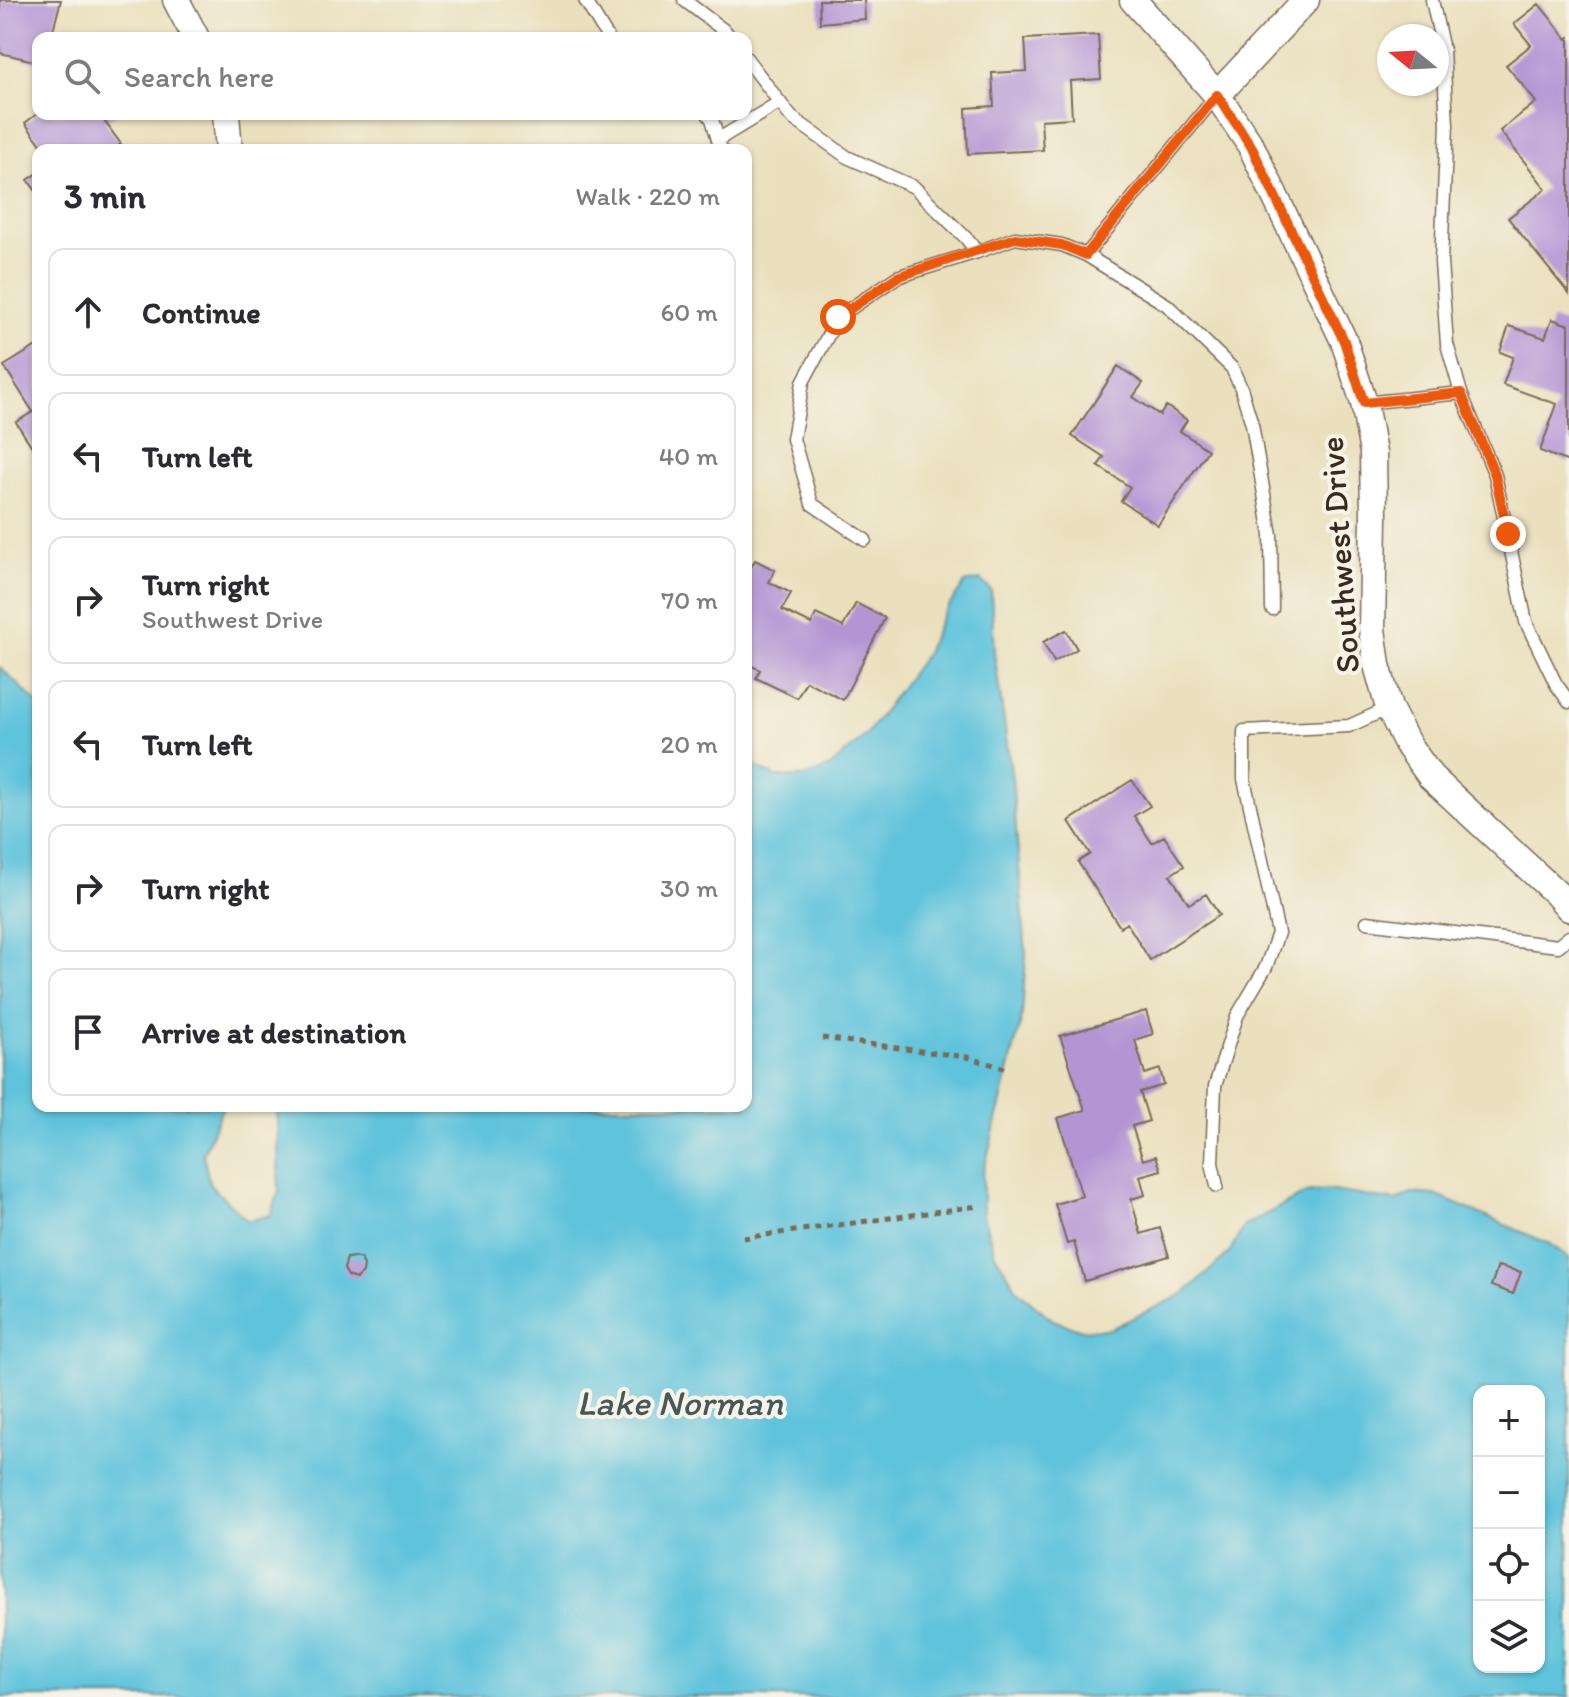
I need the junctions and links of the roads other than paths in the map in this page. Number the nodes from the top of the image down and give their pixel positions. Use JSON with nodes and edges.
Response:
{"nodes":[{"id":1,"x":176,"y":0,"type":"edge"},
{"id":2,"x":585,"y":0,"type":"edge"},
{"id":3,"x":684,"y":0,"type":"edge"},
{"id":4,"x":1133,"y":0,"type":"edge"},
{"id":5,"x":1306,"y":0,"type":"edge"},
{"id":6,"x":1432,"y":0,"type":"edge"},
{"id":7,"x":193,"y":32,"type":"edge"},
{"id":8,"x":604,"y":32,"type":"edge"},
{"id":9,"x":726,"y":32,"type":"edge"},
{"id":10,"x":752,"y":66,"type":"edge"},
{"id":11,"x":1217,"y":95,"type":"junction"},
{"id":12,"x":780,"y":102,"type":"junction"},
{"id":13,"x":226,"y":120,"type":"edge"},
{"id":14,"x":712,"y":120,"type":"edge"},
{"id":15,"x":228,"y":144,"type":"edge"},
{"id":16,"x":720,"y":144,"type":"edge"},
{"id":17,"x":721,"y":144,"type":"edge"},
{"id":18,"x":977,"y":252,"type":"junction"},
{"id":19,"x":1086,"y":255,"type":"junction"},
{"id":20,"x":1461,"y":393,"type":"junction"},
{"id":21,"x":1364,"y":403,"type":"junction"},
{"id":22,"x":865,"y":540,"type":"dead end"},
{"id":23,"x":1272,"y":609,"type":"dead end"},
{"id":24,"x":1569,"y":702,"type":"edge"},
{"id":25,"x":1389,"y":708,"type":"junction"},
{"id":26,"x":1569,"y":908,"type":"edge"},
{"id":27,"x":1367,"y":922,"type":"dead end"},
{"id":28,"x":1569,"y":937,"type":"edge"},
{"id":29,"x":1217,"y":1186,"type":"dead end"}],
"edges":[{"from":1,"to":7,"type":"street"},
{"from":2,"to":8,"type":"lane"},
{"from":3,"to":9,"type":"lane"},
{"from":4,"to":11,"type":"street","name":"Southwest Drive"},
{"from":5,"to":11,"type":"street"},
{"from":6,"to":20,"type":"lane"},
{"from":10,"to":12,"type":"lane"},
{"from":11,"to":19,"type":"lane"},
{"from":11,"to":21,"type":"street","name":"Southwest Drive"},
{"from":12,"to":17,"type":"lane"},
{"from":12,"to":18,"type":"lane"},
{"from":13,"to":15,"type":"street"},
{"from":14,"to":16,"type":"lane"},
{"from":18,"to":19,"type":"lane"},
{"from":18,"to":22,"type":"lane"},
{"from":19,"to":23,"type":"lane"},
{"from":20,"to":21,"type":"lane"},
{"from":20,"to":24,"type":"lane"},
{"from":21,"to":25,"type":"street","name":"Southwest Drive"},
{"from":25,"to":26,"type":"street","name":"Southwest Drive"},
{"from":25,"to":29,"type":"lane"},
{"from":27,"to":28,"type":"lane"}]}
